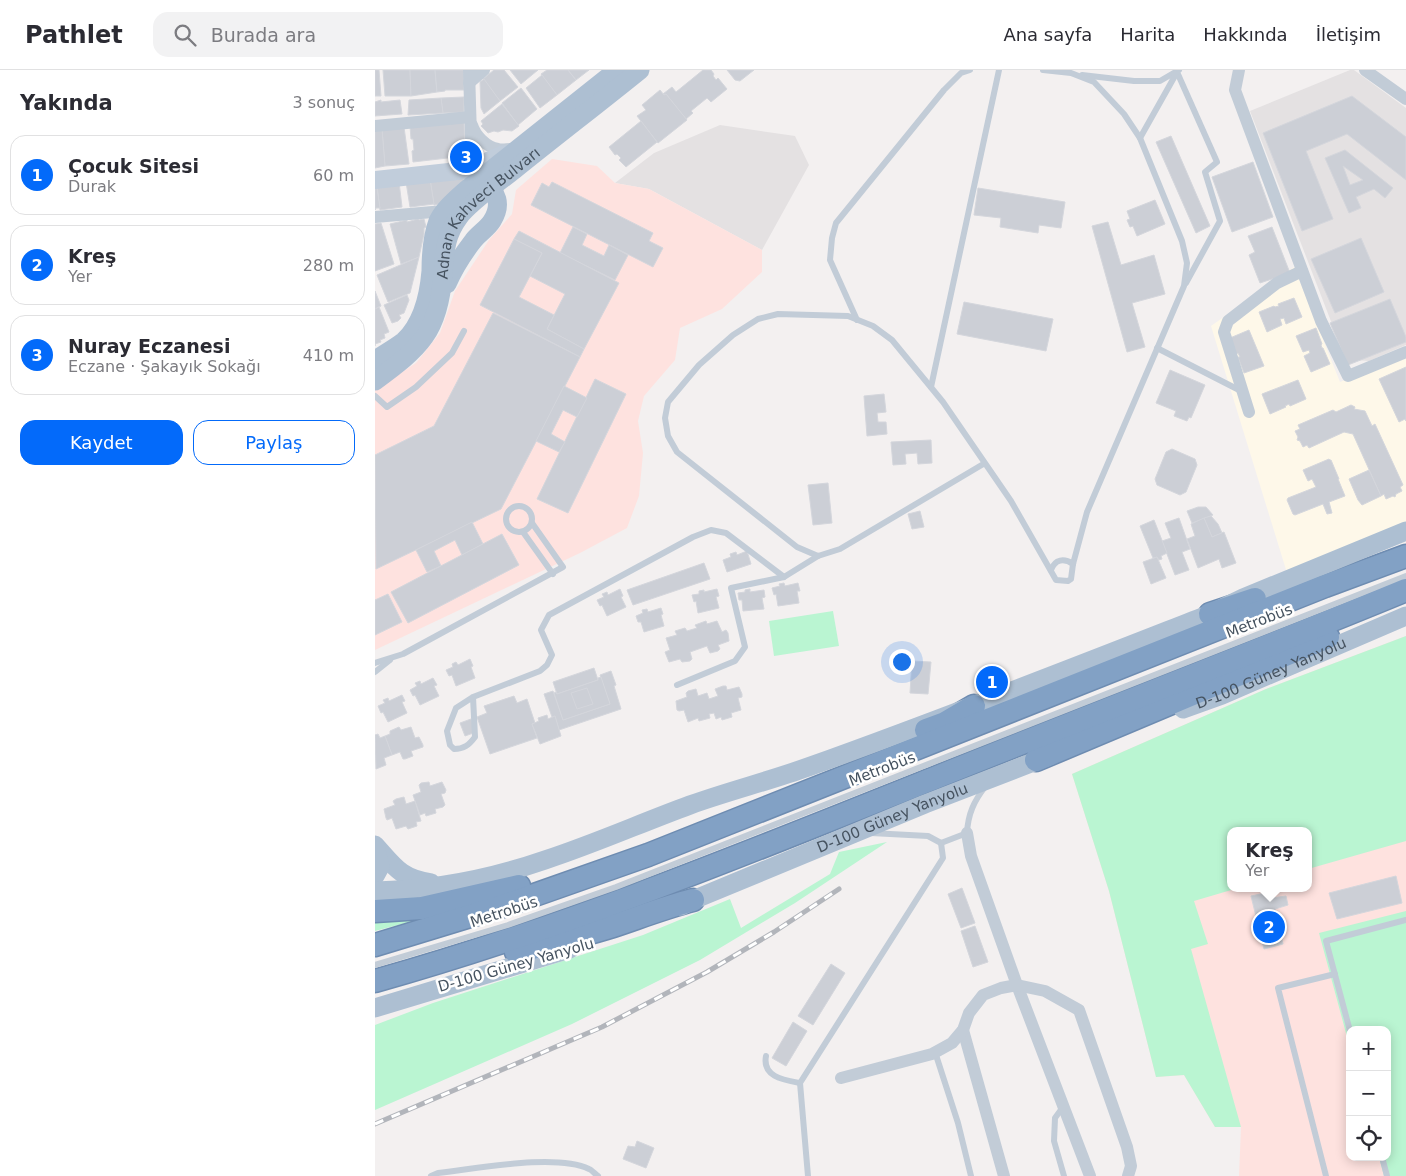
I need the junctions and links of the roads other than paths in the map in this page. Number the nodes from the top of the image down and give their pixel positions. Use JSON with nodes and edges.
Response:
{"nodes":[{"id":1,"x":469,"y":70,"type":"edge"},
{"id":2,"x":484,"y":70,"type":"edge"},
{"id":3,"x":617,"y":70,"type":"edge"},
{"id":4,"x":639,"y":70,"type":"edge"},
{"id":5,"x":970,"y":70,"type":"edge"},
{"id":6,"x":999,"y":70,"type":"edge"},
{"id":7,"x":1043,"y":70,"type":"edge"},
{"id":8,"x":1239,"y":70,"type":"edge"},
{"id":9,"x":1365,"y":70,"type":"edge"},
{"id":10,"x":1178,"y":71,"type":"edge"},
{"id":11,"x":1071,"y":74,"type":"junction"},
{"id":12,"x":469,"y":83,"type":"junction"},
{"id":13,"x":1406,"y":99,"type":"edge"},
{"id":14,"x":470,"y":117,"type":"junction"},
{"id":15,"x":375,"y":126,"type":"edge"},
{"id":16,"x":1140,"y":138,"type":"junction"},
{"id":17,"x":521,"y":146,"type":"junction"},
{"id":18,"x":470,"y":170,"type":"junction"},
{"id":19,"x":375,"y":180,"type":"edge"},
{"id":20,"x":491,"y":188,"type":"junction"},
{"id":21,"x":466,"y":190,"type":"junction"},
{"id":22,"x":444,"y":211,"type":"junction"},
{"id":23,"x":375,"y":217,"type":"edge"},
{"id":24,"x":1302,"y":271,"type":"junction"},
{"id":25,"x":1184,"y":286,"type":"junction"},
{"id":26,"x":441,"y":300,"type":"junction"},
{"id":27,"x":857,"y":320,"type":"junction"},
{"id":28,"x":464,"y":331,"type":"dead end"},
{"id":29,"x":1157,"y":348,"type":"junction"},
{"id":30,"x":1406,"y":352,"type":"edge"},
{"id":31,"x":375,"y":360,"type":"edge"},
{"id":32,"x":375,"y":381,"type":"edge"},
{"id":33,"x":931,"y":387,"type":"junction"},
{"id":34,"x":1243,"y":392,"type":"junction"},
{"id":35,"x":375,"y":396,"type":"edge"},
{"id":36,"x":1249,"y":412,"type":"dead end"},
{"id":37,"x":985,"y":463,"type":"junction"},
{"id":38,"x":532,"y":523,"type":"junction"},
{"id":39,"x":1406,"y":531,"type":"edge"},
{"id":40,"x":523,"y":532,"type":"junction"},
{"id":41,"x":1406,"y":543,"type":"edge"},
{"id":42,"x":818,"y":556,"type":"junction"},
{"id":43,"x":1406,"y":556,"type":"edge"},
{"id":44,"x":1073,"y":564,"type":"junction"},
{"id":45,"x":1051,"y":570,"type":"junction"},
{"id":46,"x":553,"y":574,"type":"junction"},
{"id":47,"x":784,"y":577,"type":"junction"},
{"id":48,"x":1406,"y":577,"type":"edge"},
{"id":49,"x":1400,"y":586,"type":"edge"},
{"id":50,"x":1380,"y":601,"type":"junction"},
{"id":51,"x":1210,"y":614,"type":"junction"},
{"id":52,"x":1406,"y":616,"type":"edge"},
{"id":53,"x":393,"y":658,"type":"junction"},
{"id":54,"x":375,"y":663,"type":"edge"},
{"id":55,"x":375,"y":672,"type":"edge"},
{"id":56,"x":677,"y":685,"type":"dead end"},
{"id":57,"x":473,"y":697,"type":"junction"},
{"id":58,"x":974,"y":706,"type":"junction"},
{"id":59,"x":1037,"y":760,"type":"junction"},
{"id":60,"x":992,"y":778,"type":"junction"},
{"id":61,"x":721,"y":826,"type":"junction"},
{"id":62,"x":857,"y":833,"type":"junction"},
{"id":63,"x":967,"y":833,"type":"junction"},
{"id":64,"x":941,"y":844,"type":"junction"},
{"id":65,"x":375,"y":846,"type":"edge"},
{"id":66,"x":648,"y":854,"type":"junction"},
{"id":67,"x":375,"y":876,"type":"edge"},
{"id":68,"x":447,"y":885,"type":"junction"},
{"id":69,"x":375,"y":891,"type":"edge"},
{"id":70,"x":693,"y":900,"type":"junction"},
{"id":71,"x":375,"y":911,"type":"edge"},
{"id":72,"x":1406,"y":920,"type":"edge"},
{"id":73,"x":375,"y":945,"type":"edge"},
{"id":74,"x":375,"y":965,"type":"edge"},
{"id":75,"x":398,"y":974,"type":"junction"},
{"id":76,"x":1335,"y":974,"type":"junction"},
{"id":77,"x":375,"y":981,"type":"edge"},
{"id":78,"x":1017,"y":985,"type":"junction"},
{"id":79,"x":421,"y":993,"type":"junction"},
{"id":80,"x":375,"y":1008,"type":"edge"},
{"id":81,"x":375,"y":1015,"type":"edge"},
{"id":82,"x":1349,"y":1026,"type":"edge"},
{"id":83,"x":963,"y":1030,"type":"junction"},
{"id":84,"x":935,"y":1052,"type":"junction"},
{"id":85,"x":766,"y":1056,"type":"dead end"},
{"id":86,"x":841,"y":1078,"type":"dead end"},
{"id":87,"x":800,"y":1083,"type":"junction"},
{"id":88,"x":1063,"y":1107,"type":"junction"},
{"id":89,"x":1383,"y":1161,"type":"edge"},
{"id":90,"x":431,"y":1176,"type":"edge"},
{"id":91,"x":598,"y":1176,"type":"edge"},
{"id":92,"x":808,"y":1176,"type":"edge"},
{"id":93,"x":971,"y":1176,"type":"edge"},
{"id":94,"x":1004,"y":1176,"type":"edge"},
{"id":95,"x":1064,"y":1176,"type":"edge"},
{"id":96,"x":1090,"y":1176,"type":"edge"},
{"id":97,"x":1128,"y":1176,"type":"edge"},
{"id":98,"x":1326,"y":1176,"type":"edge"},
{"id":99,"x":1387,"y":1176,"type":"edge"}],
"edges":[{"from":1,"to":12,"type":"street"},
{"from":2,"to":12,"type":"street"},
{"from":3,"to":17,"type":"main road","name":"Adnan Kahveci Bulvarı"},
{"from":4,"to":20,"type":"main road","name":"Adnan Kahveci Bulvarı"},
{"from":5,"to":27,"type":"lane"},
{"from":6,"to":33,"type":"lane"},
{"from":7,"to":11,"type":"lane"},
{"from":8,"to":24,"type":"street"},
{"from":9,"to":13,"type":"street"},
{"from":10,"to":11,"type":"lane"},
{"from":10,"to":16,"type":"lane"},
{"from":10,"to":25,"type":"lane"},
{"from":11,"to":16,"type":"lane"},
{"from":12,"to":14,"type":"street"},
{"from":14,"to":15,"type":"street"},
{"from":14,"to":17,"type":"street"},
{"from":14,"to":18,"type":"street"},
{"from":16,"to":25,"type":"lane"},
{"from":17,"to":18,"type":"street"},
{"from":17,"to":21,"type":"main road","name":"Adnan Kahveci Bulvarı"},
{"from":18,"to":19,"type":"street"},
{"from":18,"to":21,"type":"street"},
{"from":20,"to":21,"type":"main road"},
{"from":20,"to":26,"type":"main road","name":"Adnan Kahveci Bulvarı"},
{"from":20,"to":26,"type":"main road"},
{"from":21,"to":22,"type":"main road","name":"Adnan Kahveci Bulvarı"},
{"from":22,"to":23,"type":"street"},
{"from":22,"to":31,"type":"main road","name":"Adnan Kahveci Bulvarı"},
{"from":24,"to":30,"type":"street"},
{"from":24,"to":34,"type":"street"},
{"from":25,"to":29,"type":"lane"},
{"from":26,"to":32,"type":"main road","name":"Adnan Kahveci Bulvarı"},
{"from":27,"to":33,"type":"lane"},
{"from":27,"to":42,"type":"lane"},
{"from":28,"to":35,"type":"lane"},
{"from":29,"to":34,"type":"lane"},
{"from":29,"to":44,"type":"lane"},
{"from":33,"to":37,"type":"lane"},
{"from":34,"to":36,"type":"street"},
{"from":37,"to":42,"type":"lane"},
{"from":37,"to":45,"type":"lane"},
{"from":38,"to":40,"type":"lane"},
{"from":38,"to":40,"type":"lane"},
{"from":38,"to":46,"type":"lane"},
{"from":39,"to":51,"type":"main road"},
{"from":40,"to":46,"type":"lane"},
{"from":41,"to":51,"type":"highway"},
{"from":42,"to":47,"type":"lane"},
{"from":43,"to":61,"type":"highway"},
{"from":44,"to":45,"type":"lane"},
{"from":44,"to":45,"type":"lane"},
{"from":46,"to":53,"type":"lane"},
{"from":47,"to":56,"type":"lane"},
{"from":47,"to":57,"type":"lane"},
{"from":48,"to":49,"type":"lane","name":"Metrobüs"},
{"from":49,"to":50,"type":"highway"},
{"from":49,"to":74,"type":"lane","name":"Metrobüs"},
{"from":50,"to":59,"type":"highway"},
{"from":50,"to":75,"type":"highway"},
{"from":51,"to":58,"type":"main road"},
{"from":52,"to":59,"type":"main road","name":"D-100 Güney Yanyolu"},
{"from":53,"to":54,"type":"lane"},
{"from":53,"to":55,"type":"lane"},
{"from":57,"to":57,"type":"lane"},
{"from":58,"to":61,"type":"highway"},
{"from":58,"to":68,"type":"main road"},
{"from":59,"to":60,"type":"main road","name":"D-100 Güney Yanyolu"},
{"from":60,"to":62,"type":"main road","name":"D-100 Güney Yanyolu"},
{"from":60,"to":63,"type":"lane"},
{"from":61,"to":66,"type":"highway"},
{"from":62,"to":64,"type":"lane"},
{"from":62,"to":70,"type":"main road","name":"D-100 Güney Yanyolu"},
{"from":63,"to":64,"type":"lane"},
{"from":63,"to":78,"type":"street"},
{"from":64,"to":87,"type":"lane"},
{"from":65,"to":67,"type":"main road"},
{"from":65,"to":68,"type":"main road"},
{"from":66,"to":71,"type":"highway"},
{"from":66,"to":73,"type":"highway"},
{"from":68,"to":69,"type":"main road"},
{"from":70,"to":75,"type":"highway"},
{"from":70,"to":79,"type":"main road","name":"D-100 Güney Yanyolu"},
{"from":72,"to":76,"type":"lane"},
{"from":75,"to":77,"type":"highway"},
{"from":76,"to":82,"type":"lane"},
{"from":76,"to":98,"type":"lane"},
{"from":78,"to":83,"type":"street"},
{"from":78,"to":88,"type":"street"},
{"from":78,"to":97,"type":"street"},
{"from":79,"to":80,"type":"main road","name":"D-100 Güney Yanyolu"},
{"from":79,"to":81,"type":"main road"},
{"from":83,"to":84,"type":"street"},
{"from":83,"to":94,"type":"street"},
{"from":84,"to":86,"type":"street"},
{"from":84,"to":93,"type":"lane"},
{"from":85,"to":87,"type":"lane"},
{"from":87,"to":92,"type":"lane"},
{"from":88,"to":95,"type":"lane"},
{"from":88,"to":96,"type":"street"},
{"from":89,"to":99,"type":"lane"},
{"from":90,"to":91,"type":"lane"}]}
